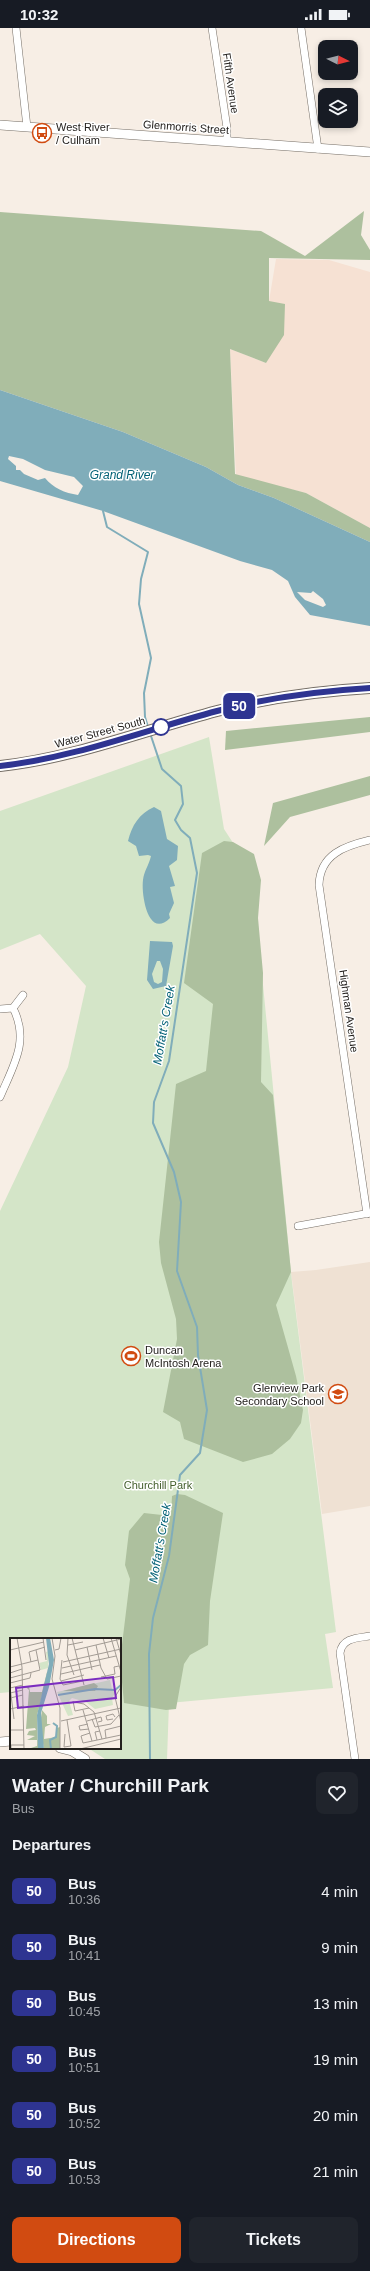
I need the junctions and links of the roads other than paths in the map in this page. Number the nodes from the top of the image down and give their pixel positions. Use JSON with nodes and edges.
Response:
{"nodes":[{"id":1,"x":16,"y":28,"type":"edge"},
{"id":2,"x":212,"y":28,"type":"edge"},
{"id":3,"x":301,"y":28,"type":"edge"},
{"id":4,"x":0,"y":125,"type":"edge"},
{"id":5,"x":27,"y":127,"type":"junction"},
{"id":6,"x":226,"y":142,"type":"junction"},
{"id":7,"x":318,"y":149,"type":"junction"},
{"id":8,"x":370,"y":152,"type":"edge"},
{"id":9,"x":370,"y":688,"type":"edge"},
{"id":10,"x":0,"y":766,"type":"edge"},
{"id":11,"x":370,"y":840,"type":"edge"},
{"id":12,"x":23,"y":995,"type":"dead end"},
{"id":13,"x":13,"y":1008,"type":"junction"},
{"id":14,"x":0,"y":1009,"type":"edge"},
{"id":15,"x":0,"y":1097,"type":"edge"},
{"id":16,"x":369,"y":1214,"type":"edge"},
{"id":17,"x":298,"y":1226,"type":"dead end"},
{"id":18,"x":370,"y":1636,"type":"edge"},
{"id":19,"x":10,"y":1741,"type":"edge"},
{"id":20,"x":0,"y":1742,"type":"edge"},
{"id":21,"x":64,"y":1749,"type":"edge"},
{"id":22,"x":86,"y":1759,"type":"edge"},
{"id":23,"x":355,"y":1759,"type":"edge"}],
"edges":[{"from":1,"to":5,"type":"street"},
{"from":2,"to":6,"type":"street","name":"Fifth Avenue"},
{"from":3,"to":7,"type":"street"},
{"from":4,"to":5,"type":"street","name":"Glenmorris Street"},
{"from":5,"to":6,"type":"street","name":"Glenmorris Street"},
{"from":6,"to":7,"type":"street","name":"Glenmorris Street"},
{"from":7,"to":8,"type":"street","name":"Glenmorris Street"},
{"from":9,"to":10,"type":"main road","name":"Water Street South"},
{"from":11,"to":16,"type":"street","name":"Highman Avenue"},
{"from":12,"to":13,"type":"street"},
{"from":13,"to":14,"type":"street"},
{"from":13,"to":15,"type":"street"},
{"from":16,"to":17,"type":"street"},
{"from":18,"to":23,"type":"street"},
{"from":19,"to":20,"type":"street"},
{"from":21,"to":22,"type":"street"}]}
